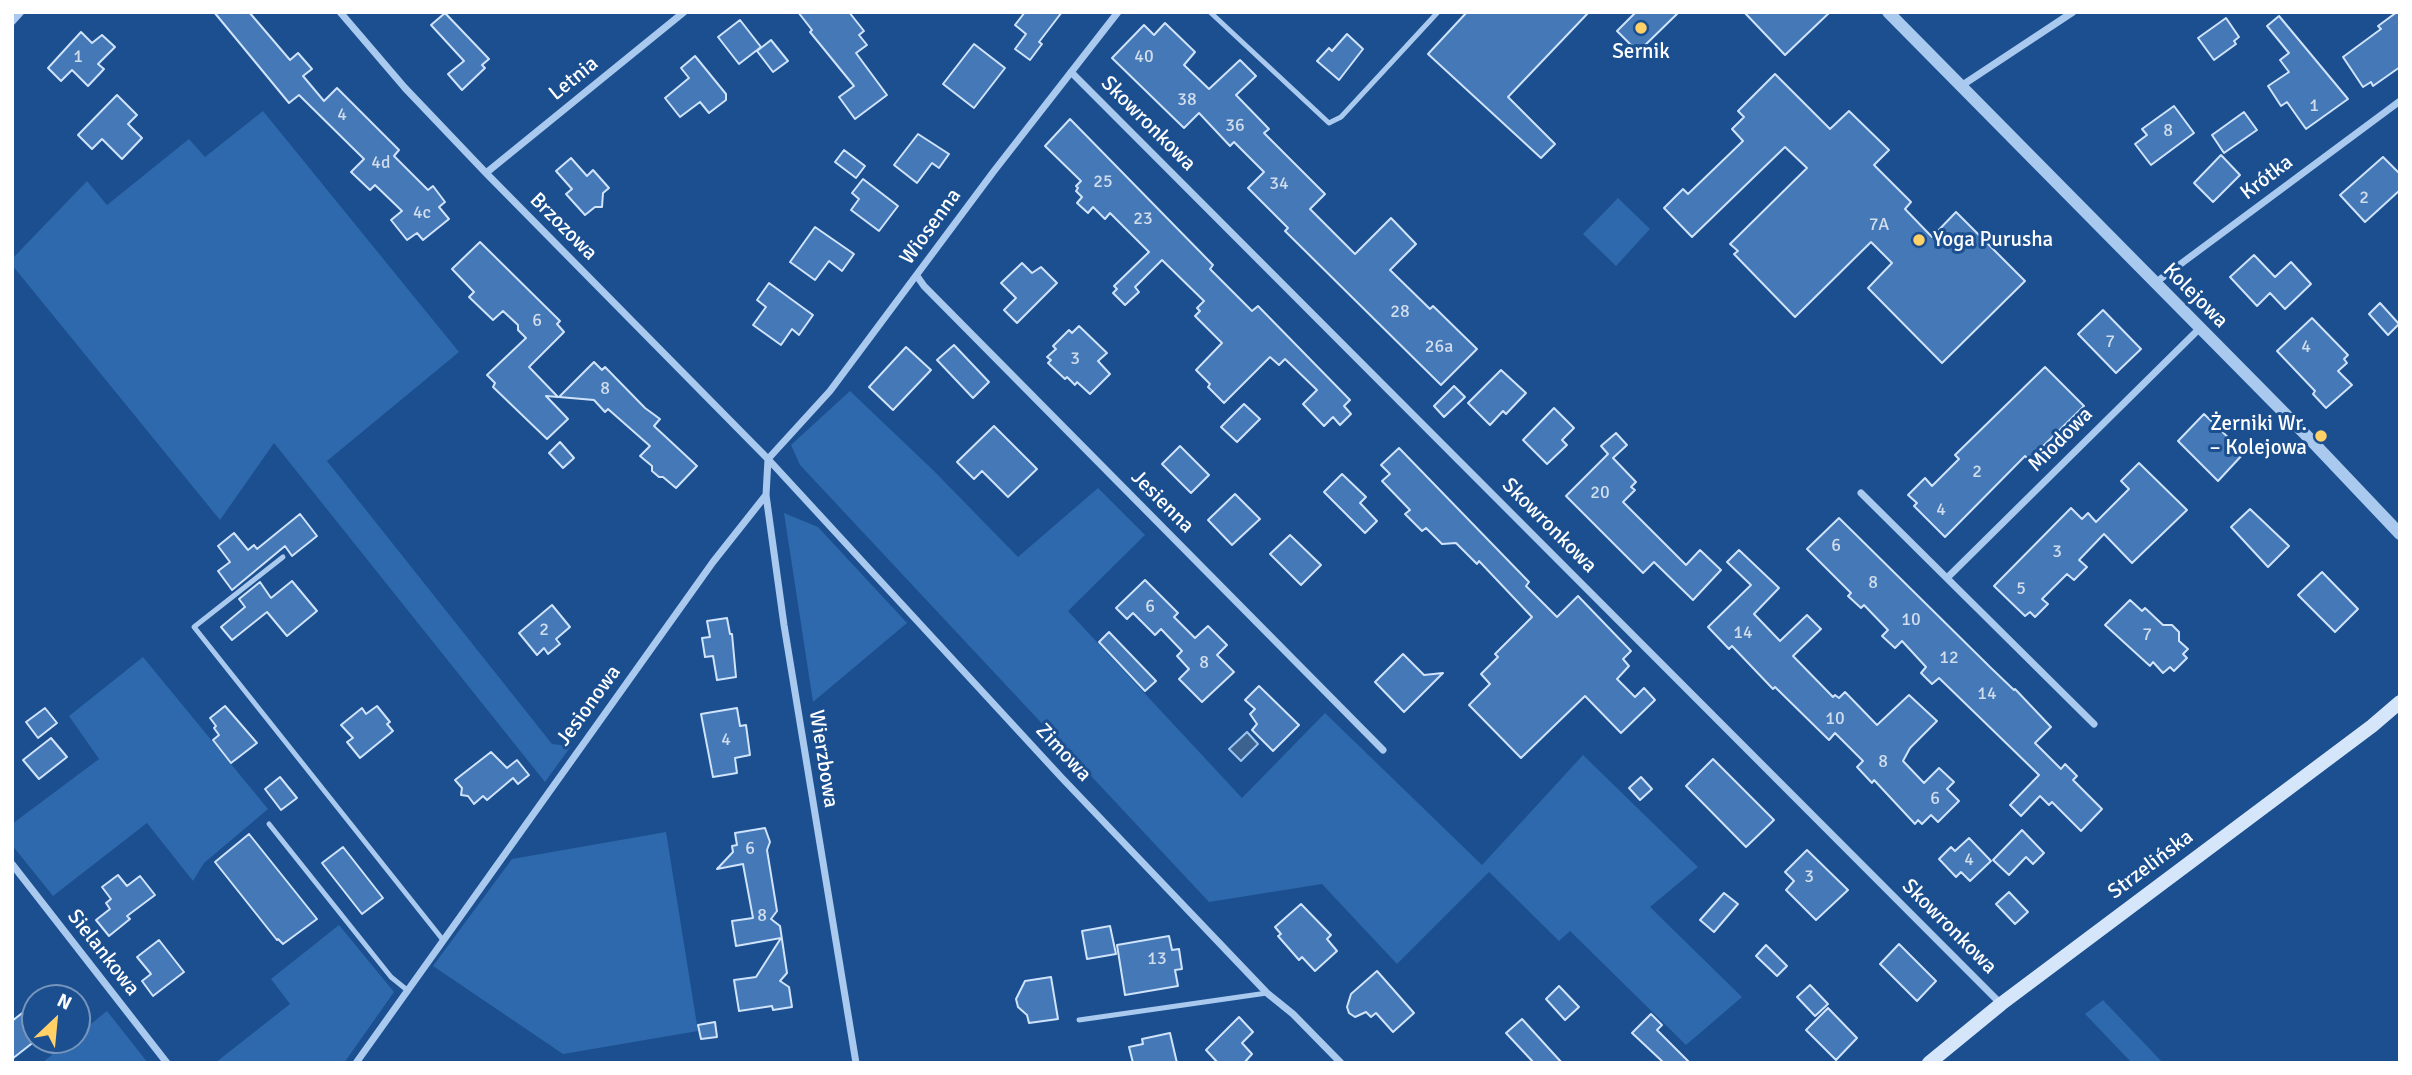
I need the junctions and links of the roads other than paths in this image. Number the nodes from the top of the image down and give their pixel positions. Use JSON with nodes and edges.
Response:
{"nodes":[{"id":1,"x":21,"y":12,"type":"edge"},
{"id":2,"x":340,"y":12,"type":"edge"},
{"id":3,"x":684,"y":12,"type":"edge"},
{"id":4,"x":1118,"y":12,"type":"edge"},
{"id":5,"x":1210,"y":12,"type":"edge"},
{"id":6,"x":1438,"y":12,"type":"edge"},
{"id":7,"x":1888,"y":12,"type":"edge"},
{"id":8,"x":2073,"y":12,"type":"edge"},
{"id":9,"x":12,"y":22,"type":"edge"},
{"id":10,"x":1071,"y":72,"type":"junction"},
{"id":11,"x":1961,"y":86,"type":"junction"},
{"id":12,"x":2400,"y":101,"type":"edge"},
{"id":13,"x":486,"y":173,"type":"junction"},
{"id":14,"x":917,"y":276,"type":"junction"},
{"id":15,"x":2155,"y":283,"type":"junction"},
{"id":16,"x":2199,"y":329,"type":"junction"},
{"id":17,"x":768,"y":460,"type":"junction"},
{"id":18,"x":1861,"y":492,"type":"dead end"},
{"id":19,"x":766,"y":495,"type":"junction"},
{"id":20,"x":2400,"y":534,"type":"edge"},
{"id":21,"x":283,"y":558,"type":"dead end"},
{"id":22,"x":1948,"y":577,"type":"junction"},
{"id":23,"x":2400,"y":702,"type":"edge"},
{"id":24,"x":2094,"y":724,"type":"dead end"},
{"id":25,"x":1383,"y":750,"type":"dead end"},
{"id":26,"x":269,"y":824,"type":"dead end"},
{"id":27,"x":12,"y":864,"type":"edge"},
{"id":28,"x":443,"y":940,"type":"junction"},
{"id":29,"x":407,"y":990,"type":"junction"},
{"id":30,"x":1267,"y":993,"type":"junction"},
{"id":31,"x":2001,"y":1004,"type":"junction"},
{"id":32,"x":1079,"y":1020,"type":"dead end"},
{"id":33,"x":167,"y":1063,"type":"edge"},
{"id":34,"x":356,"y":1063,"type":"edge"},
{"id":35,"x":856,"y":1063,"type":"edge"},
{"id":36,"x":1341,"y":1063,"type":"edge"},
{"id":37,"x":1929,"y":1063,"type":"edge"}],
"edges":[{"from":1,"to":9,"type":"street"},
{"from":2,"to":13,"type":"street","name":"Brzozowa"},
{"from":3,"to":13,"type":"street","name":"Letnia"},
{"from":4,"to":10,"type":"street","name":"Wiosenna"},
{"from":5,"to":6,"type":"lane"},
{"from":7,"to":11,"type":"street","name":"Kolejowa"},
{"from":8,"to":11,"type":"street"},
{"from":10,"to":14,"type":"street","name":"Wiosenna"},
{"from":10,"to":31,"type":"street","name":"Skowronkowa"},
{"from":11,"to":15,"type":"street","name":"Kolejowa"},
{"from":12,"to":15,"type":"street","name":"Krótka"},
{"from":13,"to":17,"type":"street","name":"Brzozowa"},
{"from":14,"to":17,"type":"street","name":"Wiosenna"},
{"from":14,"to":25,"type":"street","name":"Jesienna"},
{"from":15,"to":16,"type":"street","name":"Kolejowa"},
{"from":16,"to":20,"type":"street","name":"Kolejowa"},
{"from":16,"to":22,"type":"street","name":"Miodowa"},
{"from":17,"to":19,"type":"street","name":"Wierzbowa"},
{"from":17,"to":30,"type":"street","name":"Zimowa"},
{"from":18,"to":22,"type":"street"},
{"from":19,"to":28,"type":"street","name":"Jesionowa"},
{"from":19,"to":35,"type":"street","name":"Wierzbowa"},
{"from":21,"to":28,"type":"lane"},
{"from":22,"to":24,"type":"street"},
{"from":23,"to":31,"type":"main road","name":"Strzelińska"},
{"from":26,"to":29,"type":"lane"},
{"from":27,"to":33,"type":"street","name":"Sielankowa"},
{"from":28,"to":29,"type":"street","name":"Jesionowa"},
{"from":29,"to":34,"type":"street","name":"Jesionowa"},
{"from":30,"to":32,"type":"lane"},
{"from":30,"to":36,"type":"street","name":"Zimowa"},
{"from":31,"to":37,"type":"main road","name":"Strzelińska"}]}
